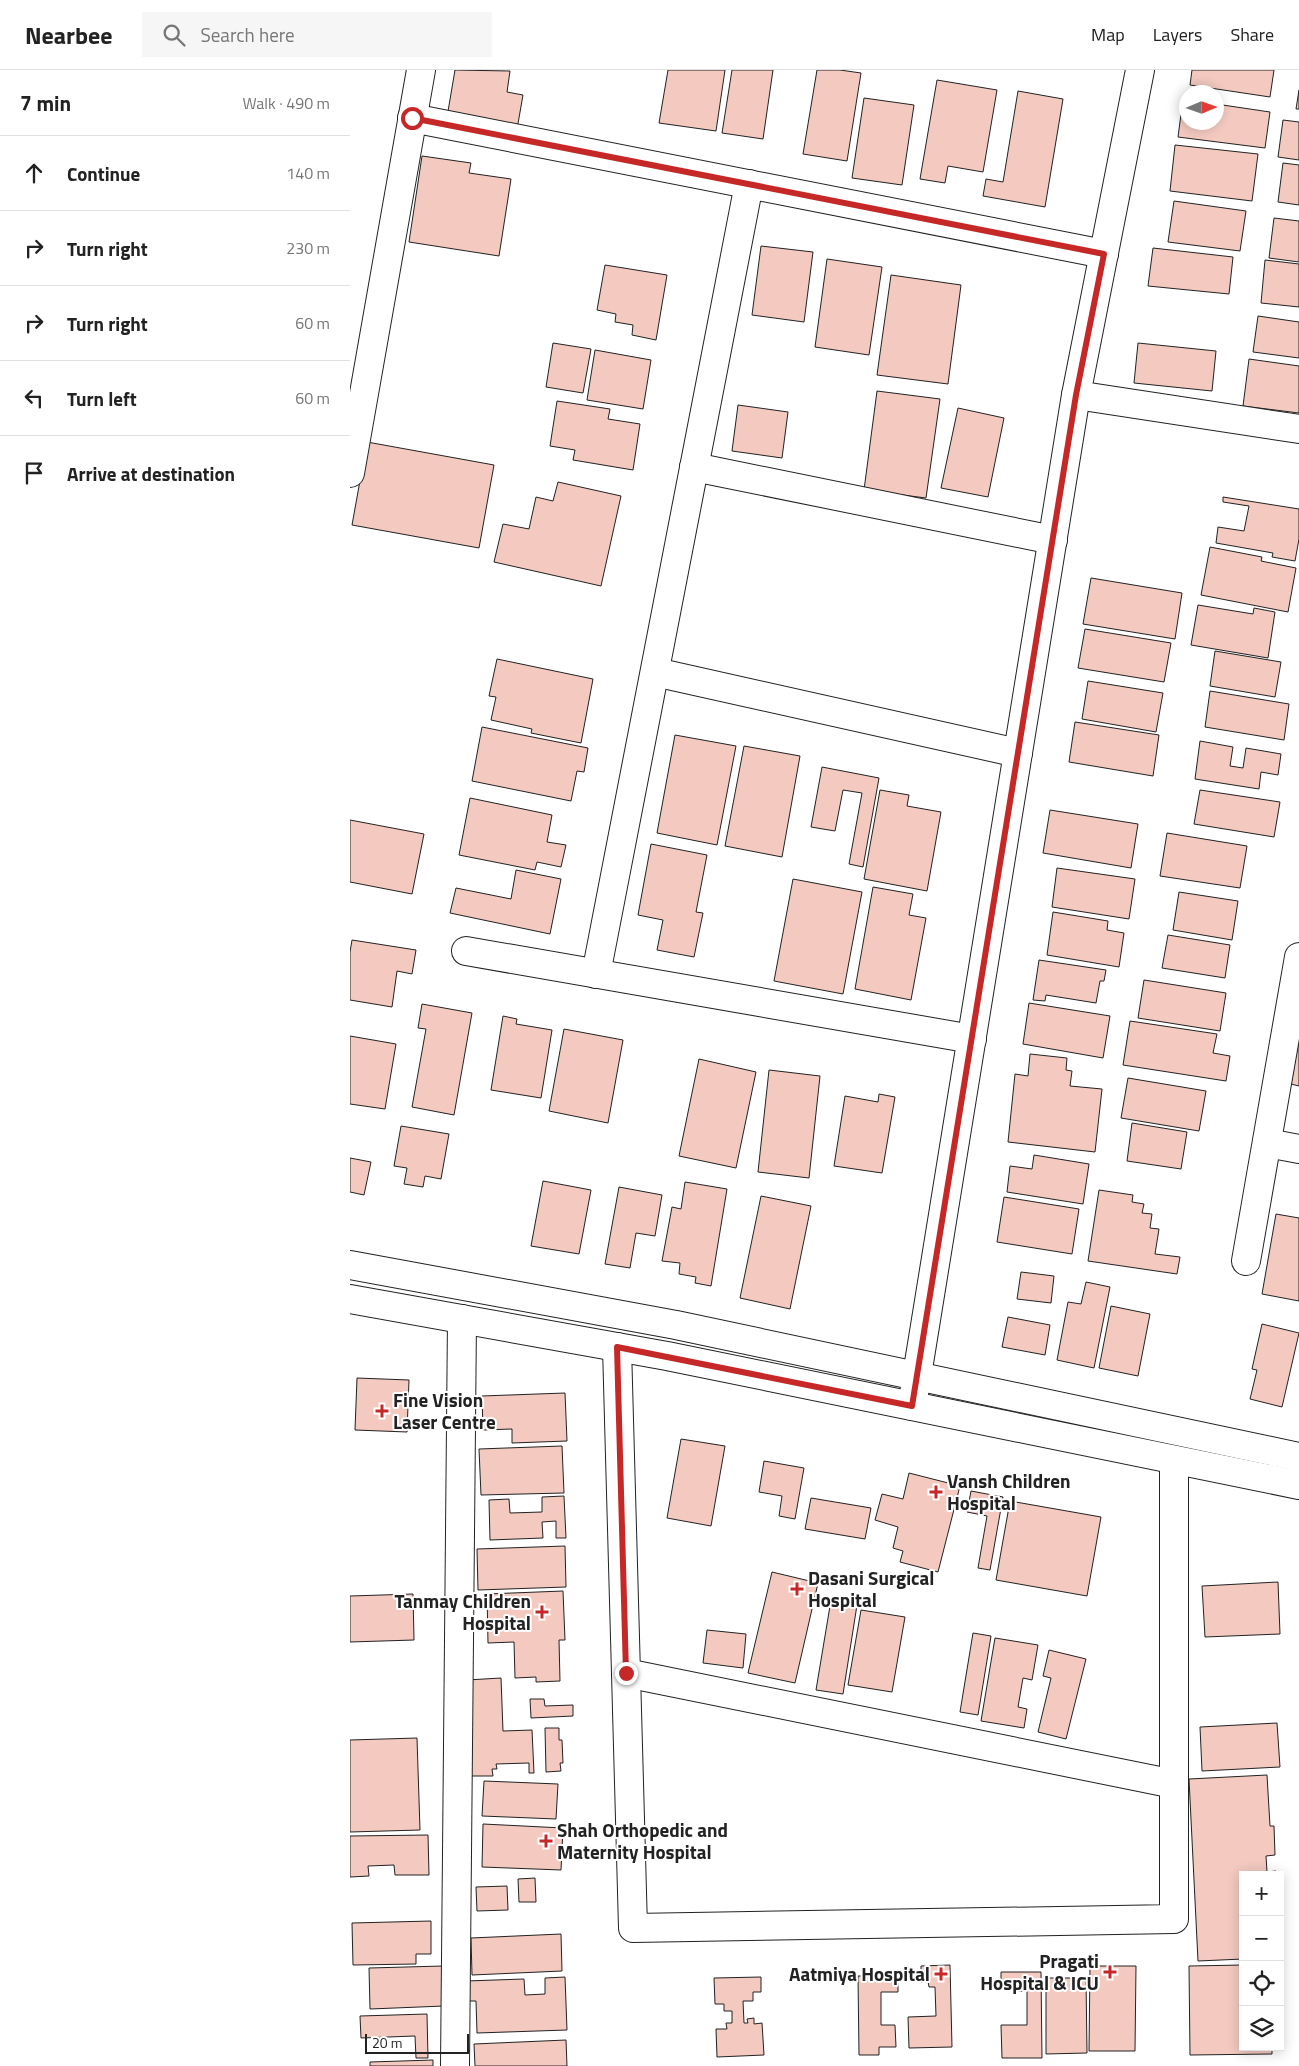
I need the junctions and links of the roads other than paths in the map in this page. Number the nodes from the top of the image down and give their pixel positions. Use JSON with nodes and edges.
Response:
{"nodes":[{"id":1,"x":421,"y":70,"type":"edge"},
{"id":2,"x":1140,"y":70,"type":"edge"},
{"id":3,"x":412,"y":118,"type":"junction"},
{"id":4,"x":749,"y":184,"type":"junction"},
{"id":5,"x":1104,"y":254,"type":"junction"},
{"id":6,"x":1076,"y":395,"type":"junction"},
{"id":7,"x":1299,"y":429,"type":"edge"},
{"id":8,"x":694,"y":467,"type":"junction"},
{"id":9,"x":350,"y":472,"type":"edge"},
{"id":10,"x":1053,"y":540,"type":"junction"},
{"id":11,"x":654,"y":672,"type":"junction"},
{"id":12,"x":1018,"y":754,"type":"junction"},
{"id":13,"x":466,"y":952,"type":"dead end"},
{"id":14,"x":1299,"y":957,"type":"edge"},
{"id":15,"x":596,"y":974,"type":"junction"},
{"id":16,"x":972,"y":1039,"type":"junction"},
{"id":17,"x":1267,"y":1143,"type":"junction"},
{"id":18,"x":1299,"y":1149,"type":"edge"},
{"id":19,"x":1246,"y":1261,"type":"dead end"},
{"id":20,"x":350,"y":1265,"type":"edge"},
{"id":21,"x":350,"y":1299,"type":"edge"},
{"id":22,"x":462,"y":1319,"type":"junction"},
{"id":23,"x":617,"y":1347,"type":"junction"},
{"id":24,"x":917,"y":1376,"type":"junction"},
{"id":25,"x":912,"y":1406,"type":"junction"},
{"id":26,"x":1299,"y":1457,"type":"edge"},
{"id":27,"x":1174,"y":1460,"type":"junction"},
{"id":28,"x":1299,"y":1485,"type":"edge"},
{"id":29,"x":626,"y":1673,"type":"junction"},
{"id":30,"x":1174,"y":1784,"type":"junction"},
{"id":31,"x":455,"y":2066,"type":"edge"}],
"edges":[{"from":1,"to":3,"type":"street"},
{"from":2,"to":5,"type":"street"},
{"from":3,"to":4,"type":"street"},
{"from":3,"to":9,"type":"street"},
{"from":4,"to":5,"type":"street"},
{"from":4,"to":8,"type":"street"},
{"from":5,"to":6,"type":"street"},
{"from":6,"to":7,"type":"street"},
{"from":6,"to":10,"type":"street"},
{"from":8,"to":10,"type":"street"},
{"from":8,"to":11,"type":"street"},
{"from":10,"to":12,"type":"street"},
{"from":11,"to":12,"type":"street"},
{"from":11,"to":15,"type":"street"},
{"from":12,"to":16,"type":"street"},
{"from":13,"to":15,"type":"street"},
{"from":14,"to":17,"type":"street"},
{"from":15,"to":16,"type":"street"},
{"from":16,"to":24,"type":"street"},
{"from":17,"to":18,"type":"street"},
{"from":17,"to":19,"type":"street"},
{"from":20,"to":24,"type":"street"},
{"from":21,"to":22,"type":"street"},
{"from":22,"to":23,"type":"street"},
{"from":22,"to":31,"type":"street"},
{"from":23,"to":25,"type":"street"},
{"from":23,"to":29,"type":"street"},
{"from":24,"to":25,"type":"street"},
{"from":24,"to":26,"type":"street"},
{"from":25,"to":27,"type":"street"},
{"from":27,"to":28,"type":"street"},
{"from":27,"to":30,"type":"street"},
{"from":29,"to":30,"type":"street"},
{"from":29,"to":30,"type":"street"}]}
